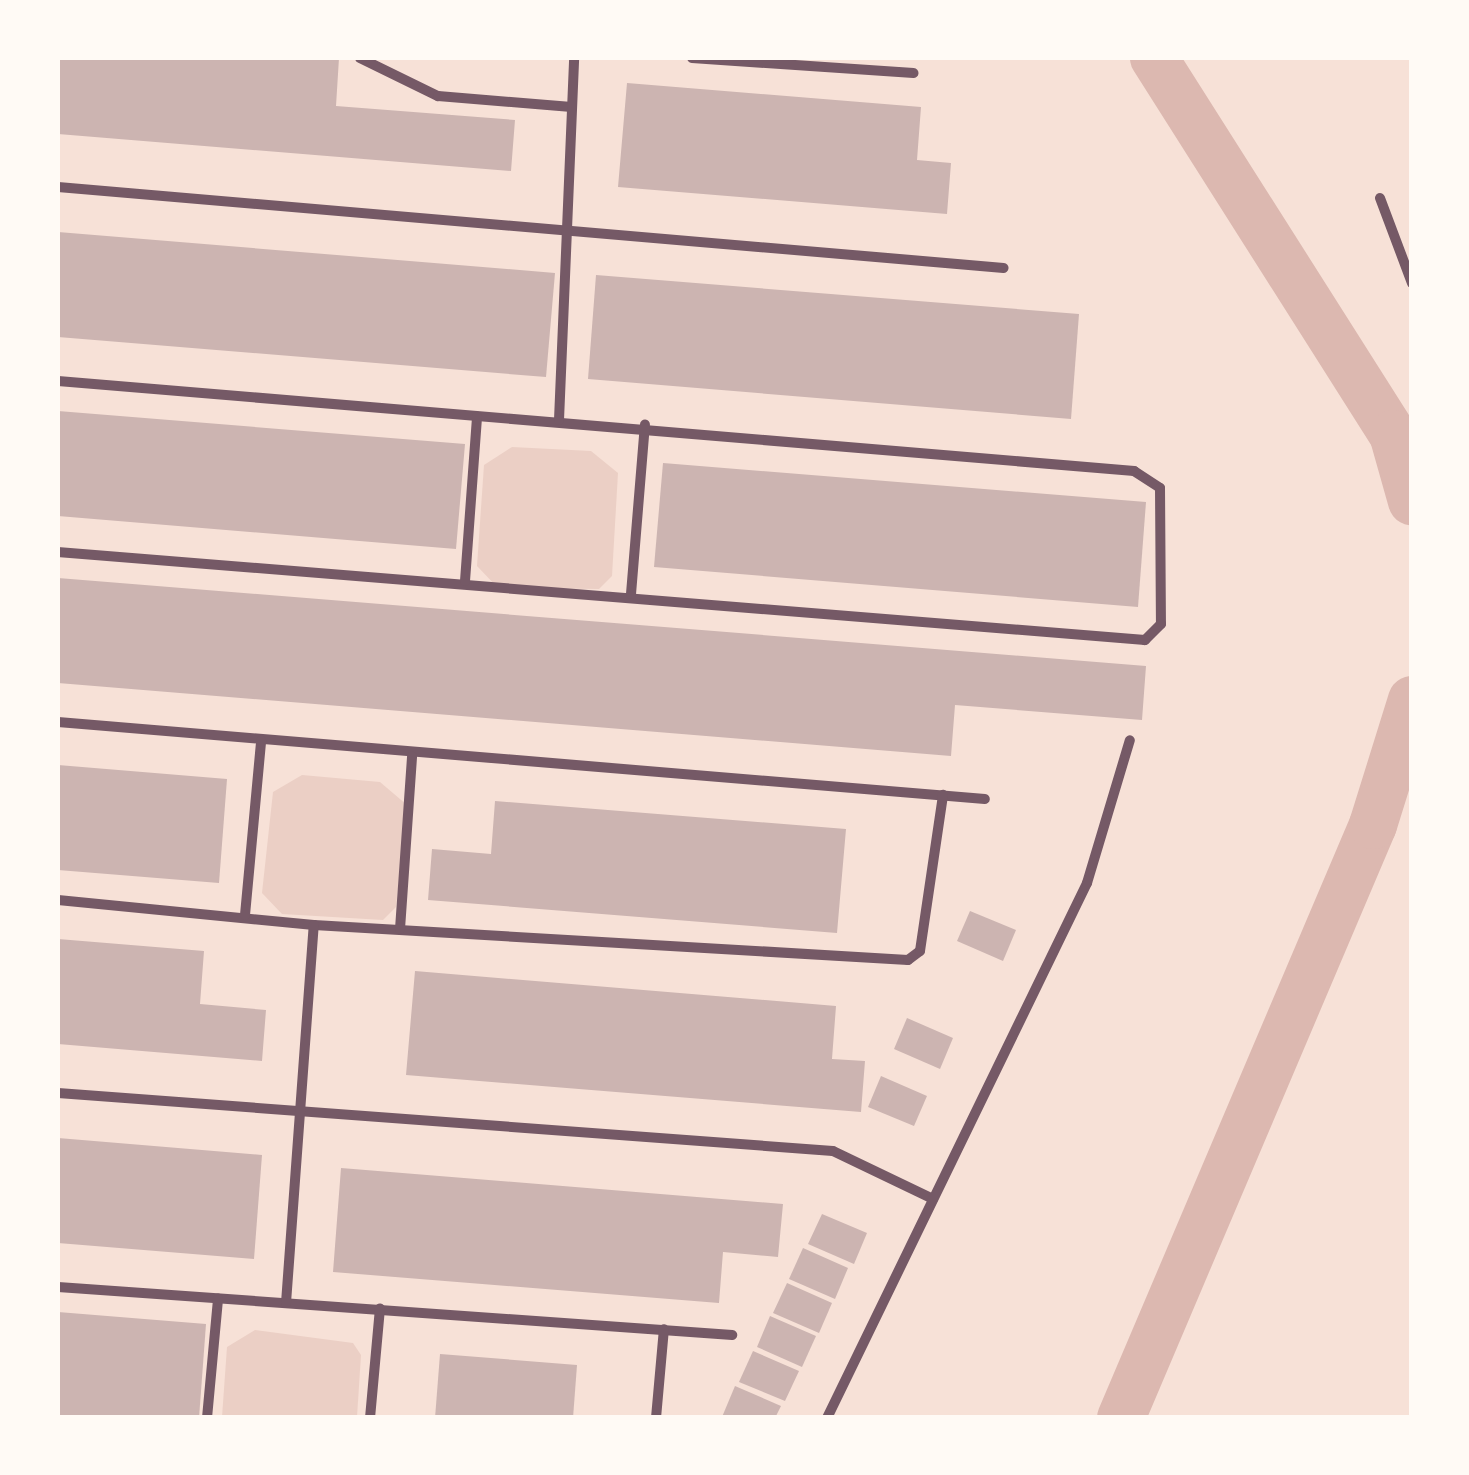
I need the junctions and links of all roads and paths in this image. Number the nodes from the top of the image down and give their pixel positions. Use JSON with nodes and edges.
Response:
{"nodes":[{"id":1,"x":360,"y":58,"type":"edge"},
{"id":2,"x":574,"y":58,"type":"edge"},
{"id":3,"x":692,"y":58,"type":"edge"},
{"id":4,"x":913,"y":73,"type":"dead end"},
{"id":5,"x":572,"y":108,"type":"junction"},
{"id":6,"x":58,"y":186,"type":"edge"},
{"id":7,"x":1380,"y":198,"type":"dead end"},
{"id":8,"x":564,"y":235,"type":"junction"},
{"id":9,"x":1004,"y":268,"type":"dead end"},
{"id":10,"x":1412,"y":283,"type":"edge"},
{"id":11,"x":58,"y":380,"type":"edge"},
{"id":12,"x":477,"y":416,"type":"junction"},
{"id":13,"x":559,"y":420,"type":"junction"},
{"id":14,"x":645,"y":425,"type":"junction"},
{"id":15,"x":58,"y":552,"type":"edge"},
{"id":16,"x":465,"y":581,"type":"junction"},
{"id":17,"x":630,"y":594,"type":"junction"},
{"id":18,"x":58,"y":722,"type":"edge"},
{"id":19,"x":1130,"y":740,"type":"dead end"},
{"id":20,"x":261,"y":741,"type":"junction"},
{"id":21,"x":412,"y":756,"type":"junction"},
{"id":22,"x":943,"y":796,"type":"junction"},
{"id":23,"x":986,"y":799,"type":"dead end"},
{"id":24,"x":58,"y":900,"type":"edge"},
{"id":25,"x":245,"y":915,"type":"junction"},
{"id":26,"x":314,"y":925,"type":"junction"},
{"id":27,"x":400,"y":929,"type":"junction"},
{"id":28,"x":58,"y":1093,"type":"edge"},
{"id":29,"x":302,"y":1114,"type":"junction"},
{"id":30,"x":933,"y":1199,"type":"junction"},
{"id":31,"x":58,"y":1287,"type":"edge"},
{"id":32,"x":218,"y":1300,"type":"junction"},
{"id":33,"x":286,"y":1302,"type":"junction"},
{"id":34,"x":380,"y":1308,"type":"junction"},
{"id":35,"x":664,"y":1329,"type":"junction"},
{"id":36,"x":732,"y":1336,"type":"dead end"},
{"id":37,"x":207,"y":1418,"type":"edge"},
{"id":38,"x":370,"y":1418,"type":"edge"},
{"id":39,"x":656,"y":1418,"type":"edge"},
{"id":40,"x":828,"y":1418,"type":"edge"}],
"edges":[{"from":1,"to":5,"type":"street"},
{"from":2,"to":5,"type":"street"},
{"from":3,"to":4,"type":"street"},
{"from":5,"to":8,"type":"street"},
{"from":6,"to":8,"type":"street"},
{"from":7,"to":10,"type":"street"},
{"from":8,"to":9,"type":"street"},
{"from":8,"to":13,"type":"street"},
{"from":11,"to":12,"type":"street"},
{"from":12,"to":13,"type":"street"},
{"from":12,"to":16,"type":"street"},
{"from":13,"to":14,"type":"street"},
{"from":14,"to":17,"type":"street"},
{"from":14,"to":17,"type":"street"},
{"from":15,"to":16,"type":"street"},
{"from":16,"to":17,"type":"street"},
{"from":18,"to":20,"type":"street"},
{"from":19,"to":30,"type":"street"},
{"from":20,"to":21,"type":"street"},
{"from":20,"to":25,"type":"street"},
{"from":21,"to":22,"type":"street"},
{"from":21,"to":27,"type":"street"},
{"from":22,"to":23,"type":"street"},
{"from":22,"to":27,"type":"street"},
{"from":24,"to":25,"type":"street"},
{"from":25,"to":26,"type":"street"},
{"from":26,"to":27,"type":"street"},
{"from":26,"to":29,"type":"street"},
{"from":28,"to":29,"type":"street"},
{"from":29,"to":30,"type":"street"},
{"from":29,"to":33,"type":"street"},
{"from":30,"to":40,"type":"street"},
{"from":31,"to":32,"type":"street"},
{"from":32,"to":33,"type":"street"},
{"from":32,"to":37,"type":"street"},
{"from":33,"to":34,"type":"street"},
{"from":34,"to":35,"type":"street"},
{"from":34,"to":38,"type":"street"},
{"from":35,"to":36,"type":"street"},
{"from":35,"to":39,"type":"street"}]}
